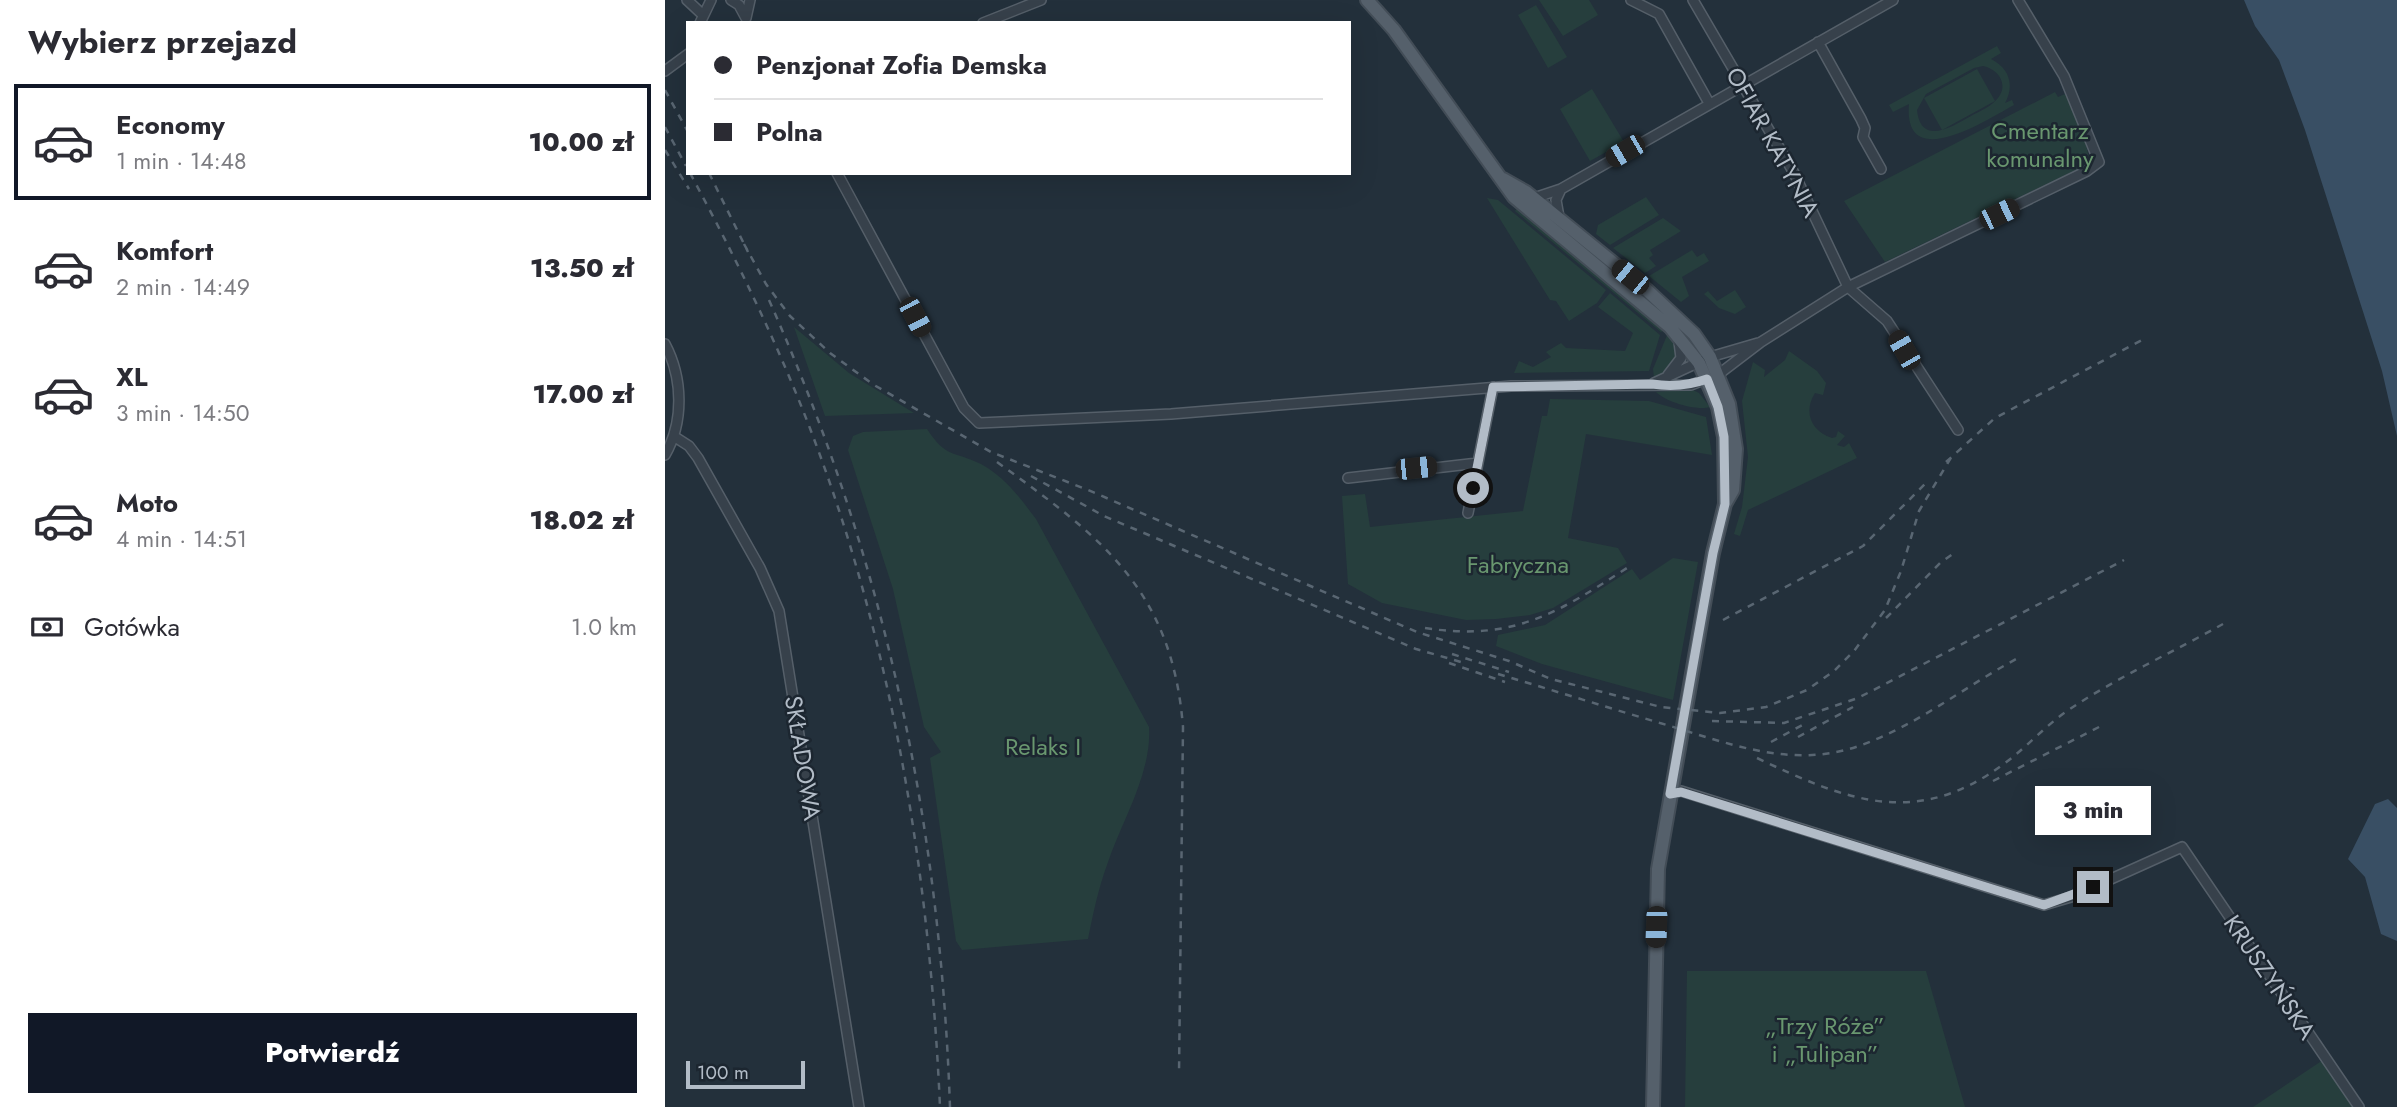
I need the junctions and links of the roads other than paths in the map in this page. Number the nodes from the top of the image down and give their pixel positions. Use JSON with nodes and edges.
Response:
{"nodes":[{"id":1,"x":687,"y":0,"type":"edge"},
{"id":2,"x":711,"y":0,"type":"edge"},
{"id":3,"x":731,"y":0,"type":"edge"},
{"id":4,"x":750,"y":0,"type":"edge"},
{"id":5,"x":1041,"y":0,"type":"edge"},
{"id":6,"x":1367,"y":0,"type":"edge"},
{"id":7,"x":1631,"y":0,"type":"edge"},
{"id":8,"x":1693,"y":0,"type":"edge"},
{"id":9,"x":1893,"y":0,"type":"edge"},
{"id":10,"x":2018,"y":0,"type":"edge"},
{"id":11,"x":701,"y":19,"type":"edge"},
{"id":12,"x":745,"y":20,"type":"edge"},
{"id":13,"x":988,"y":21,"type":"edge"},
{"id":14,"x":1818,"y":42,"type":"junction"},
{"id":15,"x":686,"y":55,"type":"edge"},
{"id":16,"x":665,"y":71,"type":"edge"},
{"id":17,"x":1743,"y":84,"type":"junction"},
{"id":18,"x":1709,"y":103,"type":"junction"},
{"id":19,"x":1881,"y":169,"type":"dead end"},
{"id":20,"x":838,"y":175,"type":"edge"},
{"id":21,"x":1503,"y":179,"type":"junction"},
{"id":22,"x":1561,"y":189,"type":"junction"},
{"id":23,"x":1534,"y":198,"type":"junction"},
{"id":24,"x":1559,"y":219,"type":"junction"},
{"id":25,"x":1848,"y":287,"type":"junction"},
{"id":26,"x":1676,"y":334,"type":"junction"},
{"id":27,"x":1761,"y":342,"type":"junction"},
{"id":28,"x":665,"y":344,"type":"edge"},
{"id":29,"x":1705,"y":360,"type":"junction"},
{"id":30,"x":1713,"y":376,"type":"junction"},
{"id":31,"x":1663,"y":379,"type":"junction"},
{"id":32,"x":1652,"y":384,"type":"junction"},
{"id":33,"x":1493,"y":387,"type":"junction"},
{"id":34,"x":1958,"y":430,"type":"dead end"},
{"id":35,"x":675,"y":437,"type":"junction"},
{"id":36,"x":665,"y":455,"type":"edge"},
{"id":37,"x":1478,"y":463,"type":"junction"},
{"id":38,"x":1348,"y":478,"type":"dead end"},
{"id":39,"x":1468,"y":513,"type":"dead end"},
{"id":40,"x":1670,"y":794,"type":"junction"},
{"id":41,"x":859,"y":1107,"type":"edge"},
{"id":42,"x":1653,"y":1107,"type":"edge"},
{"id":43,"x":2359,"y":1107,"type":"edge"}],
"edges":[{"from":1,"to":11,"type":"street"},
{"from":2,"to":11,"type":"street"},
{"from":3,"to":12,"type":"street"},
{"from":4,"to":12,"type":"street"},
{"from":5,"to":13,"type":"street"},
{"from":6,"to":21,"type":"main road"},
{"from":7,"to":18,"type":"street"},
{"from":8,"to":17,"type":"street","name":"OFIAR KATYNIA"},
{"from":9,"to":14,"type":"street"},
{"from":10,"to":25,"type":"street"},
{"from":14,"to":17,"type":"street"},
{"from":14,"to":19,"type":"street"},
{"from":15,"to":16,"type":"street"},
{"from":17,"to":18,"type":"street"},
{"from":17,"to":25,"type":"street","name":"OFIAR KATYNIA"},
{"from":18,"to":22,"type":"street"},
{"from":20,"to":33,"type":"street"},
{"from":21,"to":23,"type":"main road"},
{"from":21,"to":26,"type":"main road"},
{"from":22,"to":23,"type":"street"},
{"from":22,"to":24,"type":"street"},
{"from":23,"to":24,"type":"main road"},
{"from":24,"to":29,"type":"main road"},
{"from":25,"to":27,"type":"street"},
{"from":25,"to":34,"type":"street"},
{"from":26,"to":29,"type":"main road"},
{"from":26,"to":31,"type":"street"},
{"from":27,"to":29,"type":"street"},
{"from":27,"to":30,"type":"street"},
{"from":28,"to":35,"type":"street"},
{"from":29,"to":30,"type":"main road"},
{"from":29,"to":31,"type":"street"},
{"from":30,"to":32,"type":"street"},
{"from":30,"to":40,"type":"main road"},
{"from":31,"to":32,"type":"street"},
{"from":32,"to":33,"type":"street"},
{"from":33,"to":37,"type":"street"},
{"from":35,"to":36,"type":"street"},
{"from":35,"to":41,"type":"street","name":"SKŁADOWA"},
{"from":37,"to":38,"type":"street"},
{"from":37,"to":39,"type":"street"},
{"from":40,"to":42,"type":"main road"},
{"from":40,"to":43,"type":"street","name":"KRUSZYŃSKA"}]}
